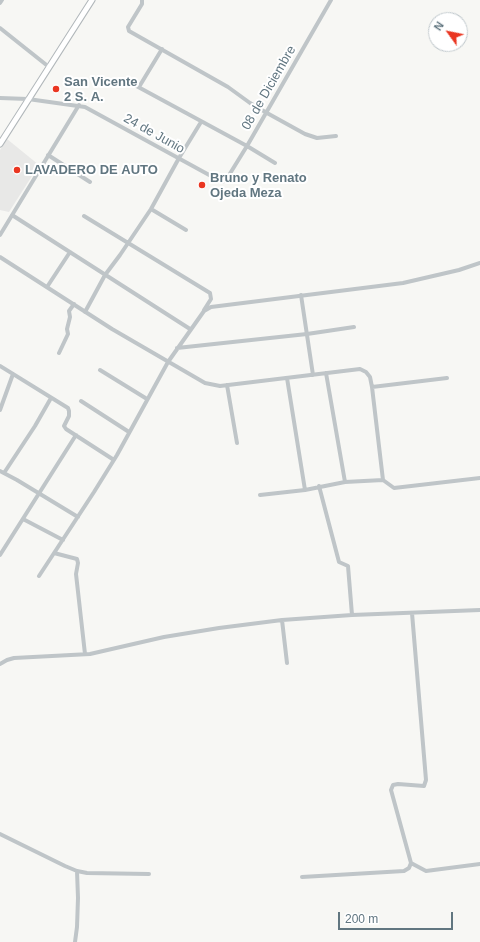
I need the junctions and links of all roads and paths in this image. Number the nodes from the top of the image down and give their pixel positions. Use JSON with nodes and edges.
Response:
{"nodes":[{"id":1,"x":2,"y":0,"type":"edge"},
{"id":2,"x":92,"y":0,"type":"edge"},
{"id":3,"x":142,"y":0,"type":"edge"},
{"id":4,"x":331,"y":0,"type":"edge"},
{"id":5,"x":0,"y":3,"type":"edge"},
{"id":6,"x":0,"y":28,"type":"edge"},
{"id":7,"x":162,"y":49,"type":"junction"},
{"id":8,"x":49,"y":66,"type":"junction"},
{"id":9,"x":129,"y":82,"type":"dead end"},
{"id":10,"x":139,"y":87,"type":"junction"},
{"id":11,"x":0,"y":98,"type":"edge"},
{"id":12,"x":28,"y":99,"type":"junction"},
{"id":13,"x":79,"y":106,"type":"junction"},
{"id":14,"x":267,"y":113,"type":"junction"},
{"id":15,"x":202,"y":122,"type":"junction"},
{"id":16,"x":336,"y":136,"type":"dead end"},
{"id":17,"x":0,"y":144,"type":"edge"},
{"id":18,"x":247,"y":146,"type":"junction"},
{"id":19,"x":48,"y":155,"type":"junction"},
{"id":20,"x":179,"y":158,"type":"junction"},
{"id":21,"x":275,"y":163,"type":"dead end"},
{"id":22,"x":90,"y":182,"type":"dead end"},
{"id":23,"x":222,"y":182,"type":"joint"},
{"id":24,"x":151,"y":209,"type":"junction"},
{"id":25,"x":12,"y":215,"type":"junction"},
{"id":26,"x":84,"y":216,"type":"dead end"},
{"id":27,"x":186,"y":230,"type":"dead end"},
{"id":28,"x":0,"y":234,"type":"edge"},
{"id":29,"x":129,"y":243,"type":"junction"},
{"id":30,"x":70,"y":252,"type":"junction"},
{"id":31,"x":0,"y":257,"type":"edge"},
{"id":32,"x":480,"y":263,"type":"edge"},
{"id":33,"x":105,"y":275,"type":"junction"},
{"id":34,"x":47,"y":287,"type":"junction"},
{"id":35,"x":301,"y":295,"type":"junction"},
{"id":36,"x":74,"y":304,"type":"junction"},
{"id":37,"x":204,"y":311,"type":"junction"},
{"id":38,"x":85,"y":312,"type":"junction"},
{"id":39,"x":354,"y":327,"type":"dead end"},
{"id":40,"x":190,"y":329,"type":"junction"},
{"id":41,"x":307,"y":334,"type":"junction"},
{"id":42,"x":177,"y":348,"type":"junction"},
{"id":43,"x":59,"y":352,"type":"dead end"},
{"id":44,"x":168,"y":362,"type":"junction"},
{"id":45,"x":0,"y":366,"type":"edge"},
{"id":46,"x":100,"y":370,"type":"dead end"},
{"id":47,"x":326,"y":373,"type":"junction"},
{"id":48,"x":13,"y":374,"type":"junction"},
{"id":49,"x":313,"y":374,"type":"junction"},
{"id":50,"x":287,"y":378,"type":"junction"},
{"id":51,"x":447,"y":378,"type":"dead end"},
{"id":52,"x":227,"y":385,"type":"junction"},
{"id":53,"x":372,"y":387,"type":"junction"},
{"id":54,"x":51,"y":398,"type":"junction"},
{"id":55,"x":147,"y":399,"type":"junction"},
{"id":56,"x":81,"y":401,"type":"dead end"},
{"id":57,"x":0,"y":410,"type":"edge"},
{"id":58,"x":130,"y":432,"type":"junction"},
{"id":59,"x":76,"y":435,"type":"junction"},
{"id":60,"x":237,"y":443,"type":"dead end"},
{"id":61,"x":114,"y":460,"type":"junction"},
{"id":62,"x":2,"y":472,"type":"edge"},
{"id":63,"x":480,"y":478,"type":"edge"},
{"id":64,"x":383,"y":480,"type":"junction"},
{"id":65,"x":345,"y":482,"type":"junction"},
{"id":66,"x":319,"y":486,"type":"junction"},
{"id":67,"x":305,"y":490,"type":"junction"},
{"id":68,"x":39,"y":493,"type":"junction"},
{"id":69,"x":260,"y":495,"type":"dead end"},
{"id":70,"x":78,"y":517,"type":"junction"},
{"id":71,"x":23,"y":519,"type":"junction"},
{"id":72,"x":63,"y":540,"type":"junction"},
{"id":73,"x":54,"y":553,"type":"junction"},
{"id":74,"x":0,"y":555,"type":"edge"},
{"id":75,"x":39,"y":576,"type":"dead end"},
{"id":76,"x":480,"y":610,"type":"edge"},
{"id":77,"x":412,"y":613,"type":"junction"},
{"id":78,"x":352,"y":616,"type":"junction"},
{"id":79,"x":282,"y":620,"type":"junction"},
{"id":80,"x":85,"y":654,"type":"junction"},
{"id":81,"x":287,"y":662,"type":"dead end"},
{"id":82,"x":0,"y":664,"type":"edge"},
{"id":83,"x":0,"y":834,"type":"edge"},
{"id":84,"x":410,"y":863,"type":"junction"},
{"id":85,"x":480,"y":864,"type":"edge"},
{"id":86,"x":77,"y":870,"type":"junction"},
{"id":87,"x":149,"y":874,"type":"dead end"},
{"id":88,"x":302,"y":877,"type":"dead end"},
{"id":89,"x":75,"y":942,"type":"edge"}],
"edges":[{"from":1,"to":5,"type":"street"},
{"from":2,"to":8,"type":"main road"},
{"from":3,"to":7,"type":"street"},
{"from":4,"to":14,"type":"street","name":"08 de Diciembre"},
{"from":6,"to":8,"type":"street"},
{"from":7,"to":10,"type":"street"},
{"from":7,"to":14,"type":"street"},
{"from":8,"to":12,"type":"main road"},
{"from":9,"to":10,"type":"street"},
{"from":10,"to":15,"type":"street"},
{"from":11,"to":12,"type":"street","name":"24 de Junio"},
{"from":12,"to":13,"type":"street","name":"24 de Junio"},
{"from":12,"to":17,"type":"main road"},
{"from":13,"to":19,"type":"street"},
{"from":13,"to":20,"type":"street","name":"24 de Junio"},
{"from":14,"to":16,"type":"street"},
{"from":14,"to":18,"type":"street","name":"08 de Diciembre"},
{"from":15,"to":18,"type":"street"},
{"from":15,"to":20,"type":"street"},
{"from":18,"to":21,"type":"street"},
{"from":18,"to":23,"type":"street","name":"08 de Diciembre"},
{"from":19,"to":22,"type":"street"},
{"from":19,"to":25,"type":"street"},
{"from":20,"to":23,"type":"street","name":"24 de Junio"},
{"from":20,"to":24,"type":"street"},
{"from":24,"to":27,"type":"street"},
{"from":24,"to":29,"type":"street"},
{"from":25,"to":28,"type":"street"},
{"from":25,"to":30,"type":"street"},
{"from":26,"to":29,"type":"street"},
{"from":29,"to":33,"type":"street"},
{"from":29,"to":37,"type":"street"},
{"from":30,"to":33,"type":"street"},
{"from":30,"to":34,"type":"street"},
{"from":31,"to":34,"type":"street"},
{"from":32,"to":35,"type":"street"},
{"from":33,"to":38,"type":"street"},
{"from":33,"to":40,"type":"street"},
{"from":34,"to":36,"type":"street"},
{"from":35,"to":37,"type":"street"},
{"from":35,"to":41,"type":"street"},
{"from":36,"to":38,"type":"street"},
{"from":36,"to":43,"type":"street"},
{"from":37,"to":40,"type":"street"},
{"from":38,"to":44,"type":"street"},
{"from":39,"to":41,"type":"street"},
{"from":40,"to":42,"type":"street"},
{"from":41,"to":42,"type":"street"},
{"from":41,"to":49,"type":"street"},
{"from":42,"to":44,"type":"street"},
{"from":44,"to":52,"type":"street"},
{"from":44,"to":55,"type":"street"},
{"from":45,"to":48,"type":"street"},
{"from":46,"to":55,"type":"street"},
{"from":47,"to":49,"type":"street"},
{"from":47,"to":53,"type":"street"},
{"from":47,"to":65,"type":"street"},
{"from":48,"to":54,"type":"street"},
{"from":48,"to":57,"type":"street"},
{"from":49,"to":50,"type":"street"},
{"from":50,"to":52,"type":"street"},
{"from":50,"to":67,"type":"street"},
{"from":51,"to":53,"type":"street"},
{"from":52,"to":60,"type":"street"},
{"from":53,"to":64,"type":"street"},
{"from":54,"to":59,"type":"street"},
{"from":54,"to":62,"type":"street"},
{"from":55,"to":58,"type":"street"},
{"from":56,"to":58,"type":"street"},
{"from":58,"to":61,"type":"street"},
{"from":59,"to":61,"type":"street"},
{"from":59,"to":68,"type":"street"},
{"from":61,"to":70,"type":"street"},
{"from":62,"to":68,"type":"street"},
{"from":63,"to":64,"type":"street"},
{"from":64,"to":65,"type":"street"},
{"from":65,"to":66,"type":"street"},
{"from":66,"to":67,"type":"street"},
{"from":66,"to":78,"type":"street"},
{"from":67,"to":69,"type":"street"},
{"from":68,"to":70,"type":"street"},
{"from":68,"to":71,"type":"street"},
{"from":70,"to":72,"type":"street"},
{"from":71,"to":72,"type":"street"},
{"from":71,"to":74,"type":"street"},
{"from":72,"to":73,"type":"street"},
{"from":73,"to":75,"type":"street"},
{"from":73,"to":80,"type":"street"},
{"from":76,"to":77,"type":"street"},
{"from":77,"to":78,"type":"street"},
{"from":77,"to":84,"type":"street"},
{"from":78,"to":79,"type":"street"},
{"from":79,"to":80,"type":"street"},
{"from":79,"to":81,"type":"street"},
{"from":80,"to":82,"type":"street"},
{"from":83,"to":86,"type":"street"},
{"from":84,"to":85,"type":"street"},
{"from":84,"to":88,"type":"street"},
{"from":86,"to":87,"type":"street"},
{"from":86,"to":89,"type":"street"}]}
